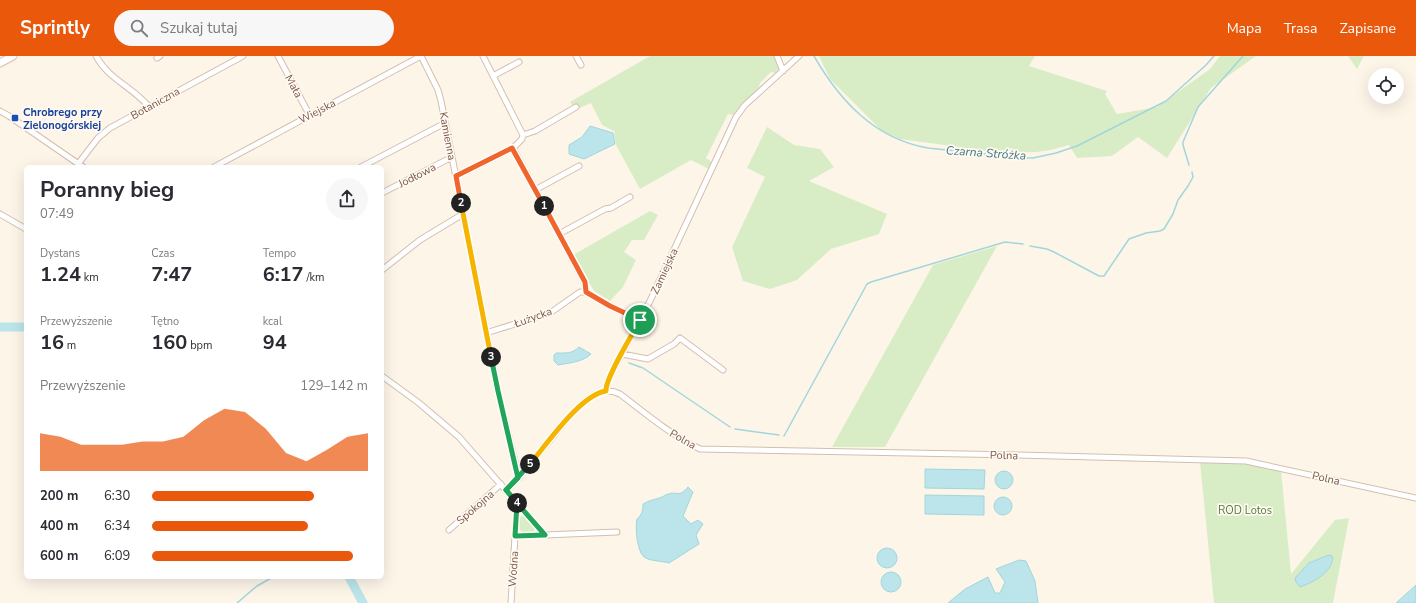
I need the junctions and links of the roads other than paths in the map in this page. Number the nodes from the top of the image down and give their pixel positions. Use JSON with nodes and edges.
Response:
{"nodes":[{"id":1,"x":13,"y":56,"type":"edge"},
{"id":2,"x":96,"y":56,"type":"edge"},
{"id":3,"x":243,"y":56,"type":"edge"},
{"id":4,"x":278,"y":56,"type":"edge"},
{"id":5,"x":421,"y":56,"type":"edge"},
{"id":6,"x":483,"y":56,"type":"edge"},
{"id":7,"x":576,"y":56,"type":"edge"},
{"id":8,"x":777,"y":56,"type":"edge"},
{"id":9,"x":799,"y":56,"type":"edge"},
{"id":10,"x":519,"y":62,"type":"dead end"},
{"id":11,"x":0,"y":63,"type":"edge"},
{"id":12,"x":581,"y":65,"type":"dead end"},
{"id":13,"x":783,"y":71,"type":"junction"},
{"id":14,"x":493,"y":76,"type":"junction"},
{"id":15,"x":149,"y":107,"type":"junction"},
{"id":16,"x":576,"y":107,"type":"dead end"},
{"id":17,"x":0,"y":111,"type":"edge"},
{"id":18,"x":310,"y":116,"type":"junction"},
{"id":19,"x":445,"y":123,"type":"junction"},
{"id":20,"x":523,"y":135,"type":"junction"},
{"id":21,"x":512,"y":148,"type":"junction"},
{"id":22,"x":452,"y":157,"type":"junction"},
{"id":23,"x":79,"y":165,"type":"edge"},
{"id":24,"x":81,"y":165,"type":"edge"},
{"id":25,"x":218,"y":165,"type":"edge"},
{"id":26,"x":365,"y":165,"type":"edge"},
{"id":27,"x":579,"y":166,"type":"dead end"},
{"id":28,"x":456,"y":176,"type":"junction"},
{"id":29,"x":535,"y":190,"type":"junction"},
{"id":30,"x":384,"y":192,"type":"edge"},
{"id":31,"x":630,"y":197,"type":"dead end"},
{"id":32,"x":0,"y":214,"type":"edge"},
{"id":33,"x":463,"y":214,"type":"junction"},
{"id":34,"x":24,"y":228,"type":"edge"},
{"id":35,"x":559,"y":234,"type":"junction"},
{"id":36,"x":384,"y":268,"type":"edge"},
{"id":37,"x":586,"y":292,"type":"junction"},
{"id":38,"x":640,"y":320,"type":"junction"},
{"id":39,"x":486,"y":333,"type":"junction"},
{"id":40,"x":622,"y":354,"type":"junction"},
{"id":41,"x":723,"y":370,"type":"dead end"},
{"id":42,"x":384,"y":377,"type":"edge"},
{"id":43,"x":606,"y":391,"type":"junction"},
{"id":44,"x":518,"y":478,"type":"junction"},
{"id":45,"x":501,"y":484,"type":"junction"},
{"id":46,"x":506,"y":490,"type":"junction"},
{"id":47,"x":1416,"y":498,"type":"edge"},
{"id":48,"x":517,"y":503,"type":"junction"},
{"id":49,"x":449,"y":530,"type":"dead end"},
{"id":50,"x":617,"y":532,"type":"dead end"},
{"id":51,"x":545,"y":535,"type":"junction"},
{"id":52,"x":515,"y":536,"type":"junction"},
{"id":53,"x":511,"y":603,"type":"edge"}],
"edges":[{"from":1,"to":11,"type":"street"},
{"from":2,"to":15,"type":"street"},
{"from":3,"to":15,"type":"street","name":"Botaniczna"},
{"from":4,"to":18,"type":"street","name":"Mała"},
{"from":5,"to":18,"type":"street","name":"Wiejska"},
{"from":5,"to":19,"type":"street","name":"Kamienna"},
{"from":6,"to":14,"type":"street"},
{"from":7,"to":12,"type":"street"},
{"from":8,"to":13,"type":"street"},
{"from":9,"to":13,"type":"street","name":"Zamiejska"},
{"from":10,"to":14,"type":"street"},
{"from":13,"to":38,"type":"street","name":"Zamiejska"},
{"from":14,"to":20,"type":"street"},
{"from":15,"to":24,"type":"street","name":"Botaniczna"},
{"from":16,"to":20,"type":"street"},
{"from":17,"to":23,"type":"street"},
{"from":18,"to":25,"type":"street","name":"Wiejska"},
{"from":19,"to":22,"type":"street","name":"Kamienna"},
{"from":19,"to":26,"type":"street"},
{"from":20,"to":21,"type":"street"},
{"from":21,"to":28,"type":"street"},
{"from":21,"to":29,"type":"street"},
{"from":22,"to":28,"type":"street","name":"Kamienna"},
{"from":22,"to":30,"type":"street","name":"Jodłowa"},
{"from":27,"to":29,"type":"street"},
{"from":28,"to":33,"type":"street","name":"Kamienna"},
{"from":29,"to":35,"type":"street"},
{"from":31,"to":35,"type":"street"},
{"from":32,"to":34,"type":"street"},
{"from":33,"to":36,"type":"street"},
{"from":33,"to":39,"type":"street","name":"Kamienna"},
{"from":35,"to":37,"type":"street"},
{"from":37,"to":38,"type":"street"},
{"from":37,"to":39,"type":"street","name":"Łużycka"},
{"from":38,"to":40,"type":"street","name":"Zamiejska"},
{"from":39,"to":44,"type":"street","name":"Kamienna"},
{"from":40,"to":41,"type":"street"},
{"from":40,"to":43,"type":"street","name":"Zamiejska"},
{"from":42,"to":45,"type":"street"},
{"from":43,"to":44,"type":"street"},
{"from":43,"to":47,"type":"street","name":"Polna"},
{"from":44,"to":46,"type":"street"},
{"from":45,"to":46,"type":"street"},
{"from":45,"to":49,"type":"street","name":"Spokojna"},
{"from":46,"to":48,"type":"street"},
{"from":48,"to":51,"type":"street"},
{"from":48,"to":52,"type":"street","name":"Wodna"},
{"from":50,"to":51,"type":"street"},
{"from":51,"to":52,"type":"street"},
{"from":52,"to":53,"type":"street","name":"Wodna"}]}
